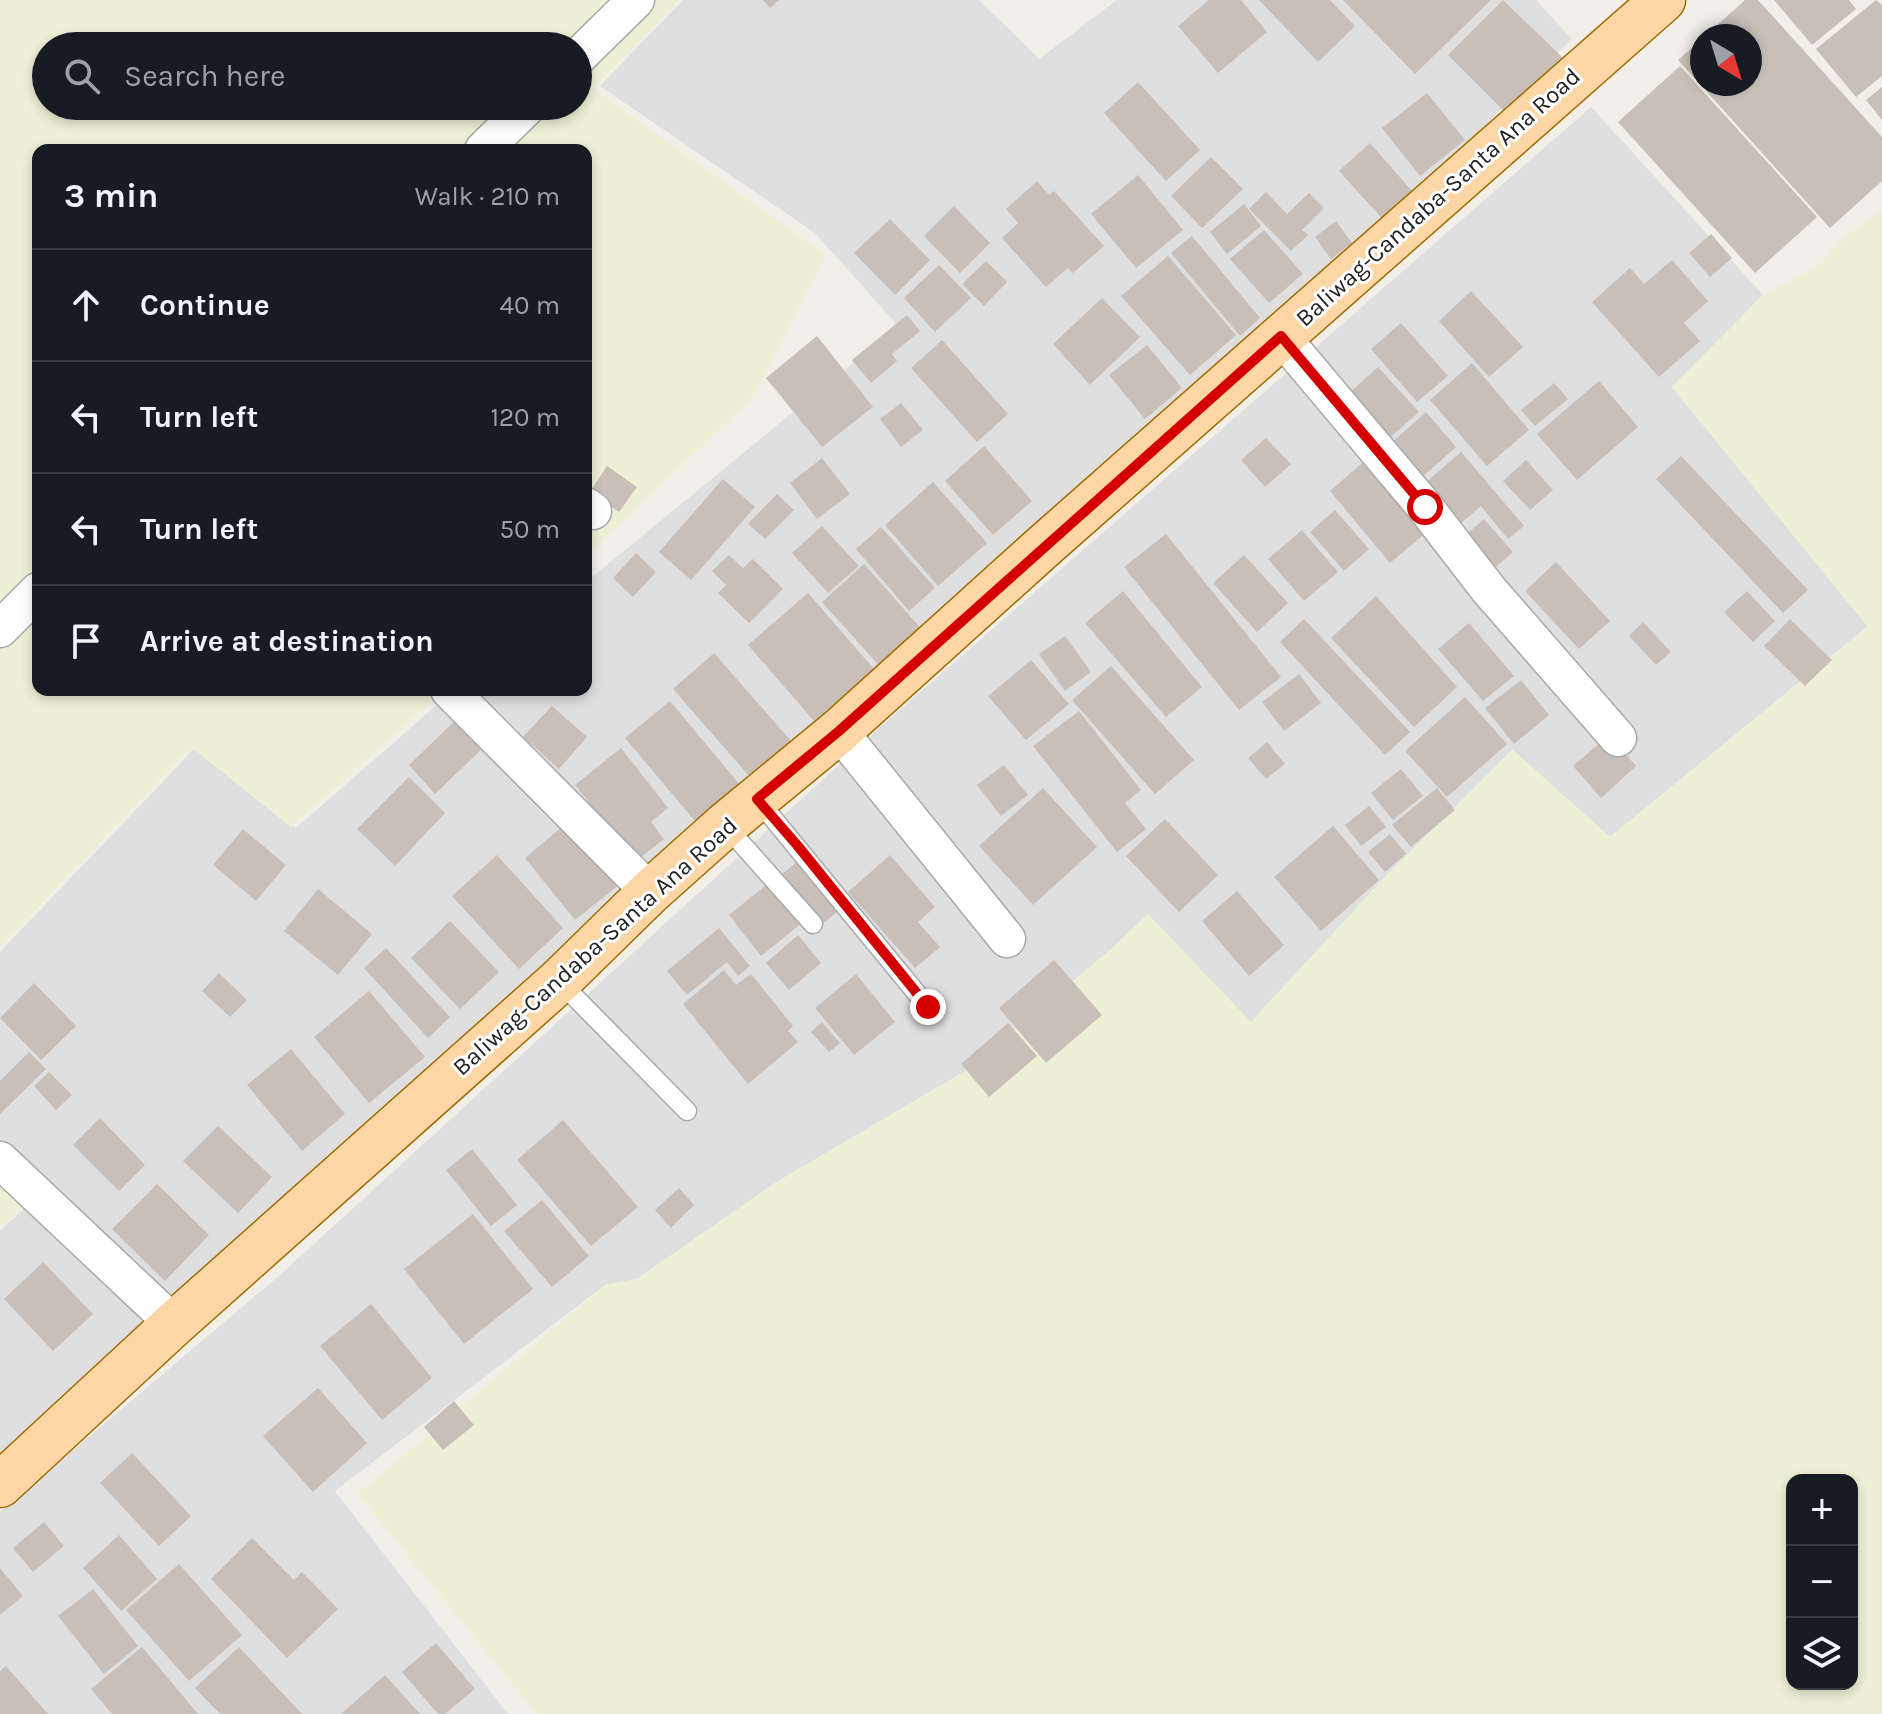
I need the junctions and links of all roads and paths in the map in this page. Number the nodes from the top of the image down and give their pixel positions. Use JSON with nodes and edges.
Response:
{"nodes":[{"id":1,"x":636,"y":0,"type":"edge"},
{"id":2,"x":1663,"y":0,"type":"edge"},
{"id":3,"x":592,"y":43,"type":"edge"},
{"id":4,"x":514,"y":120,"type":"edge"},
{"id":5,"x":489,"y":144,"type":"edge"},
{"id":6,"x":1281,"y":336,"type":"junction"},
{"id":7,"x":32,"y":597,"type":"edge"},
{"id":8,"x":0,"y":629,"type":"edge"},
{"id":9,"x":455,"y":696,"type":"edge"},
{"id":10,"x":839,"y":731,"type":"junction"},
{"id":11,"x":1618,"y":738,"type":"dead end"},
{"id":12,"x":741,"y":812,"type":"junction"},
{"id":13,"x":650,"y":892,"type":"junction"},
{"id":14,"x":813,"y":924,"type":"dead end"},
{"id":15,"x":1007,"y":939,"type":"dead end"},
{"id":16,"x":559,"y":981,"type":"junction"},
{"id":17,"x":928,"y":1007,"type":"dead end"},
{"id":18,"x":687,"y":1111,"type":"dead end"},
{"id":19,"x":0,"y":1160,"type":"edge"},
{"id":20,"x":174,"y":1324,"type":"junction"},
{"id":21,"x":0,"y":1485,"type":"edge"}],
"edges":[{"from":1,"to":3,"type":"street"},
{"from":2,"to":6,"type":"main road","name":"Baliwag-Candaba-Santa Ana Road"},
{"from":4,"to":5,"type":"street"},
{"from":6,"to":10,"type":"main road","name":"Baliwag-Candaba-Santa Ana Road"},
{"from":6,"to":11,"type":"street"},
{"from":7,"to":8,"type":"street"},
{"from":9,"to":13,"type":"street"},
{"from":10,"to":12,"type":"main road","name":"Baliwag-Candaba-Santa Ana Road"},
{"from":10,"to":15,"type":"street"},
{"from":12,"to":13,"type":"main road","name":"Baliwag-Candaba-Santa Ana Road"},
{"from":12,"to":14,"type":"lane"},
{"from":12,"to":17,"type":"lane"},
{"from":13,"to":16,"type":"main road","name":"Baliwag-Candaba-Santa Ana Road"},
{"from":16,"to":18,"type":"lane"},
{"from":16,"to":20,"type":"main road","name":"Baliwag-Candaba-Santa Ana Road"},
{"from":19,"to":20,"type":"street"},
{"from":20,"to":21,"type":"main road","name":"Baliwag-Candaba-Santa Ana Road"}]}
